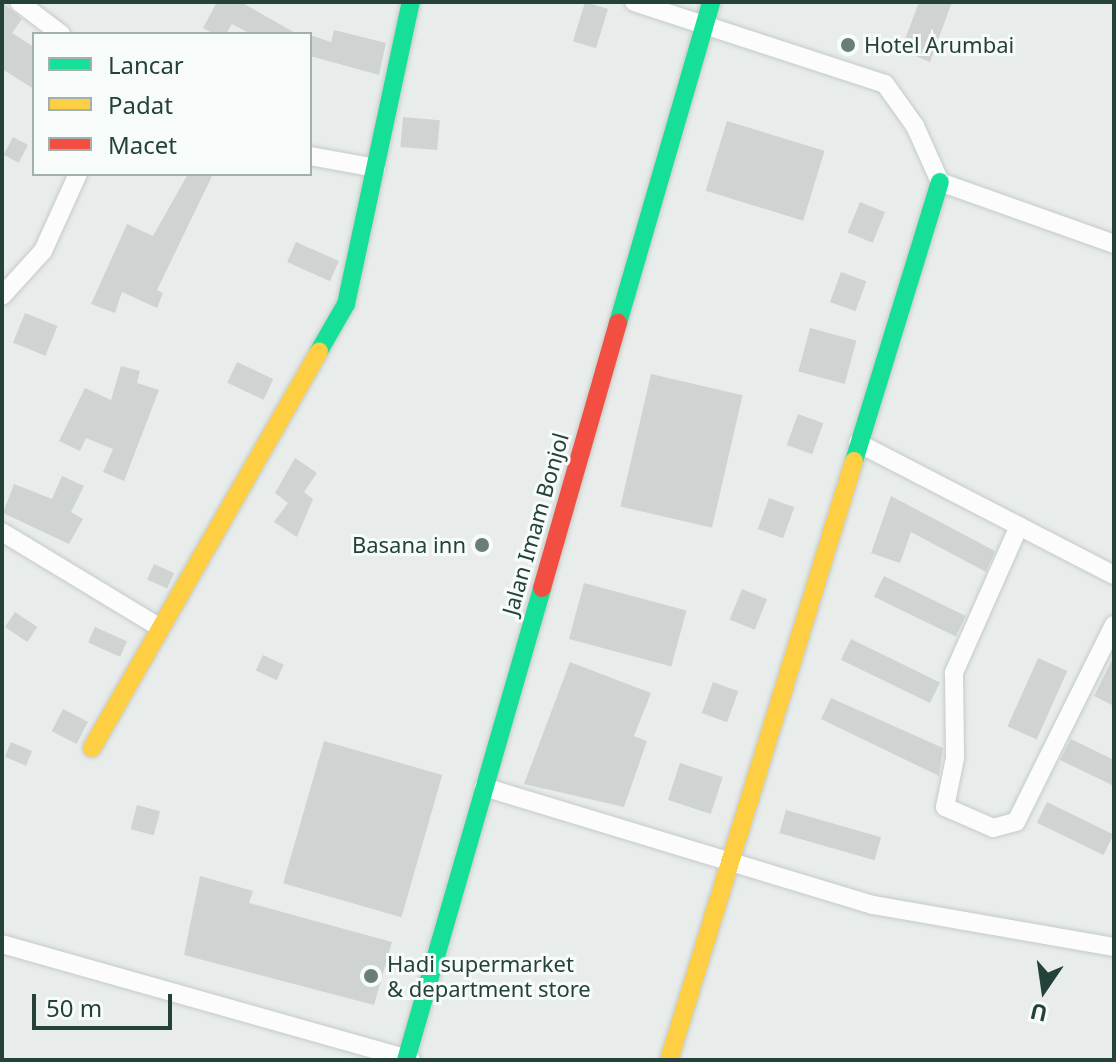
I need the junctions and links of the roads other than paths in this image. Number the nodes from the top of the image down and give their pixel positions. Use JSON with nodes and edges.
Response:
{"nodes":[{"id":1,"x":19,"y":2,"type":"edge"},
{"id":2,"x":411,"y":2,"type":"edge"},
{"id":3,"x":634,"y":2,"type":"edge"},
{"id":4,"x":711,"y":2,"type":"edge"},
{"id":5,"x":703,"y":27,"type":"junction"},
{"id":6,"x":58,"y":32,"type":"edge"},
{"id":7,"x":312,"y":156,"type":"edge"},
{"id":8,"x":376,"y":168,"type":"junction"},
{"id":9,"x":77,"y":176,"type":"edge"},
{"id":10,"x":940,"y":182,"type":"junction"},
{"id":11,"x":1114,"y":244,"type":"edge"},
{"id":12,"x":2,"y":296,"type":"edge"},
{"id":13,"x":858,"y":443,"type":"junction"},
{"id":14,"x":1019,"y":526,"type":"junction"},
{"id":15,"x":2,"y":532,"type":"edge"},
{"id":16,"x":1114,"y":575,"type":"edge"},
{"id":17,"x":1114,"y":625,"type":"edge"},
{"id":18,"x":157,"y":626,"type":"junction"},
{"id":19,"x":92,"y":748,"type":"dead end"},
{"id":20,"x":484,"y":787,"type":"junction"},
{"id":21,"x":726,"y":864,"type":"junction"},
{"id":22,"x":2,"y":944,"type":"edge"},
{"id":23,"x":1114,"y":947,"type":"edge"},
{"id":24,"x":408,"y":1059,"type":"edge"},
{"id":25,"x":669,"y":1060,"type":"edge"}],
"edges":[{"from":1,"to":6,"type":"street"},
{"from":2,"to":8,"type":"street"},
{"from":3,"to":5,"type":"street"},
{"from":4,"to":5,"type":"street","name":"Jalan Imam Bonjol"},
{"from":5,"to":10,"type":"street"},
{"from":5,"to":20,"type":"street","name":"Jalan Imam Bonjol"},
{"from":7,"to":8,"type":"street"},
{"from":8,"to":18,"type":"street"},
{"from":9,"to":12,"type":"street"},
{"from":10,"to":11,"type":"street"},
{"from":10,"to":13,"type":"street"},
{"from":13,"to":14,"type":"street"},
{"from":13,"to":21,"type":"street"},
{"from":14,"to":16,"type":"street"},
{"from":14,"to":17,"type":"street"},
{"from":15,"to":18,"type":"street"},
{"from":18,"to":19,"type":"street"},
{"from":20,"to":21,"type":"street"},
{"from":20,"to":24,"type":"street","name":"Jalan Imam Bonjol"},
{"from":21,"to":23,"type":"street"},
{"from":21,"to":25,"type":"street"},
{"from":22,"to":24,"type":"street"}]}
